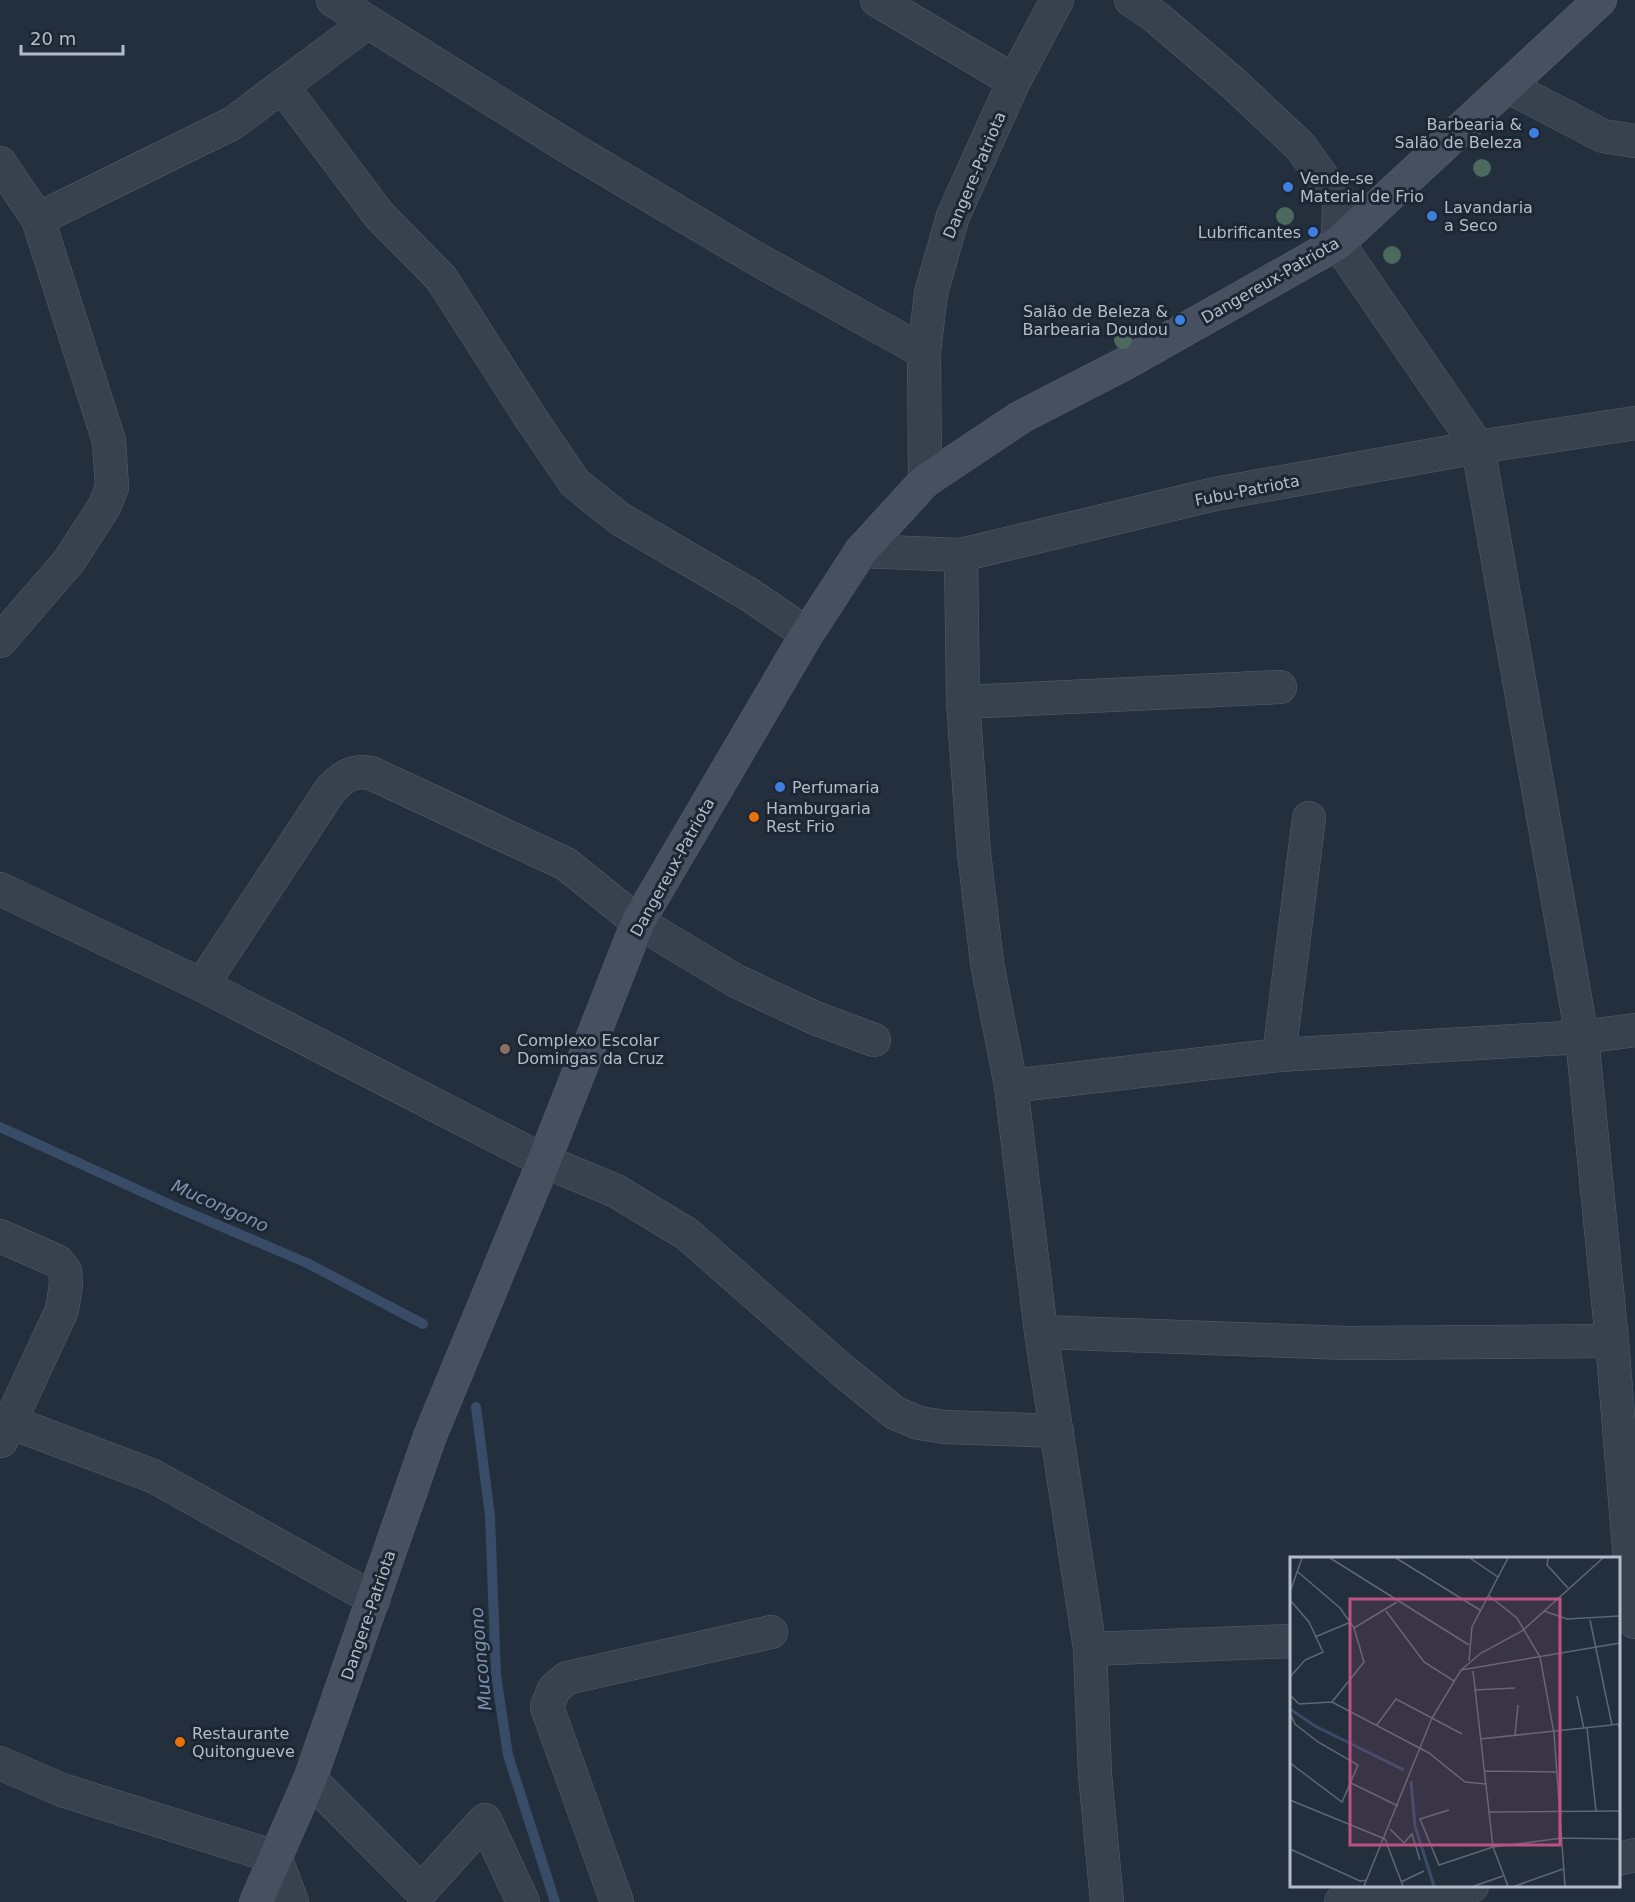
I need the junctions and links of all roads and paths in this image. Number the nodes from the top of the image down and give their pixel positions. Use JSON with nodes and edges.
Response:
{"nodes":[{"id":1,"x":333,"y":0,"type":"edge"},
{"id":2,"x":877,"y":0,"type":"edge"},
{"id":3,"x":1057,"y":0,"type":"edge"},
{"id":4,"x":1131,"y":0,"type":"edge"},
{"id":5,"x":1600,"y":0,"type":"edge"},
{"id":6,"x":368,"y":22,"type":"junction"},
{"id":7,"x":1014,"y":81,"type":"junction"},
{"id":8,"x":282,"y":86,"type":"junction"},
{"id":9,"x":1509,"y":87,"type":"junction"},
{"id":10,"x":1635,"y":141,"type":"edge"},
{"id":11,"x":3,"y":175,"type":"edge"},
{"id":12,"x":38,"y":219,"type":"junction"},
{"id":13,"x":1338,"y":243,"type":"junction"},
{"id":14,"x":924,"y":352,"type":"junction"},
{"id":15,"x":1635,"y":423,"type":"edge"},
{"id":16,"x":1478,"y":447,"type":"junction"},
{"id":17,"x":926,"y":481,"type":"junction"},
{"id":18,"x":861,"y":550,"type":"junction"},
{"id":19,"x":961,"y":555,"type":"junction"},
{"id":20,"x":807,"y":634,"type":"junction"},
{"id":21,"x":0,"y":641,"type":"edge"},
{"id":22,"x":1280,"y":687,"type":"dead end"},
{"id":23,"x":963,"y":702,"type":"junction"},
{"id":24,"x":1309,"y":818,"type":"dead end"},
{"id":25,"x":0,"y":889,"type":"edge"},
{"id":26,"x":638,"y":922,"type":"junction"},
{"id":27,"x":202,"y":985,"type":"junction"},
{"id":28,"x":1635,"y":1030,"type":"edge"},
{"id":29,"x":1582,"y":1037,"type":"junction"},
{"id":30,"x":874,"y":1040,"type":"dead end"},
{"id":31,"x":1279,"y":1055,"type":"junction"},
{"id":32,"x":1011,"y":1086,"type":"junction"},
{"id":33,"x":544,"y":1161,"type":"junction"},
{"id":34,"x":0,"y":1236,"type":"edge"},
{"id":35,"x":1041,"y":1332,"type":"junction"},
{"id":36,"x":1612,"y":1341,"type":"junction"},
{"id":37,"x":457,"y":1371,"type":"joint"},
{"id":38,"x":1057,"y":1431,"type":"junction"},
{"id":39,"x":5,"y":1432,"type":"edge"},
{"id":40,"x":374,"y":1599,"type":"junction"},
{"id":41,"x":1635,"y":1624,"type":"edge"},
{"id":42,"x":1620,"y":1627,"type":"edge"},
{"id":43,"x":771,"y":1632,"type":"dead end"},
{"id":44,"x":1290,"y":1641,"type":"edge"},
{"id":45,"x":1090,"y":1649,"type":"junction"},
{"id":46,"x":0,"y":1763,"type":"edge"},
{"id":47,"x":310,"y":1779,"type":"junction"},
{"id":48,"x":1635,"y":1856,"type":"edge"},
{"id":49,"x":275,"y":1857,"type":"junction"},
{"id":50,"x":1620,"y":1858,"type":"edge"},
{"id":51,"x":1466,"y":1887,"type":"edge"},
{"id":52,"x":256,"y":1902,"type":"edge"},
{"id":53,"x":292,"y":1902,"type":"edge"},
{"id":54,"x":523,"y":1902,"type":"edge"},
{"id":55,"x":617,"y":1902,"type":"edge"},
{"id":56,"x":1107,"y":1902,"type":"edge"},
{"id":57,"x":1341,"y":1902,"type":"edge"}],
"edges":[{"from":1,"to":6,"type":"street"},
{"from":2,"to":7,"type":"street"},
{"from":3,"to":7,"type":"street","name":"Dangere-Patriota"},
{"from":4,"to":13,"type":"street"},
{"from":5,"to":9,"type":"street","name":"Dangereux-Patriota"},
{"from":6,"to":8,"type":"street"},
{"from":6,"to":14,"type":"street"},
{"from":7,"to":14,"type":"street","name":"Dangere-Patriota"},
{"from":8,"to":12,"type":"street"},
{"from":8,"to":20,"type":"street"},
{"from":9,"to":10,"type":"street"},
{"from":9,"to":13,"type":"street","name":"Dangereux-Patriota"},
{"from":11,"to":12,"type":"street"},
{"from":12,"to":21,"type":"street"},
{"from":13,"to":16,"type":"street"},
{"from":13,"to":17,"type":"street","name":"Dangereux-Patriota"},
{"from":14,"to":17,"type":"street","name":"Dangere-Patriota"},
{"from":15,"to":16,"type":"street","name":"Fubu-Patriota"},
{"from":16,"to":19,"type":"street","name":"Fubu-Patriota"},
{"from":16,"to":29,"type":"street"},
{"from":17,"to":18,"type":"street"},
{"from":18,"to":19,"type":"street","name":"Fubu-Patriota"},
{"from":18,"to":20,"type":"street","name":"Dangereux-Patriota"},
{"from":19,"to":23,"type":"street"},
{"from":20,"to":26,"type":"street","name":"Dangereux-Patriota"},
{"from":22,"to":23,"type":"street"},
{"from":23,"to":32,"type":"street"},
{"from":24,"to":31,"type":"street"},
{"from":25,"to":27,"type":"street"},
{"from":26,"to":27,"type":"street"},
{"from":26,"to":30,"type":"street"},
{"from":26,"to":33,"type":"street","name":"Dangereux-Patriota"},
{"from":27,"to":33,"type":"street"},
{"from":28,"to":29,"type":"street"},
{"from":29,"to":31,"type":"street"},
{"from":29,"to":36,"type":"street"},
{"from":31,"to":32,"type":"street"},
{"from":32,"to":35,"type":"street"},
{"from":33,"to":37,"type":"street","name":"Dangereux-Patriota"},
{"from":33,"to":38,"type":"street"},
{"from":34,"to":39,"type":"street"},
{"from":35,"to":36,"type":"street"},
{"from":35,"to":38,"type":"street"},
{"from":36,"to":41,"type":"street"},
{"from":37,"to":40,"type":"street","name":"Dangere-Patriota"},
{"from":38,"to":45,"type":"street"},
{"from":39,"to":40,"type":"street"},
{"from":40,"to":47,"type":"street","name":"Dangere-Patriota"},
{"from":41,"to":42,"type":"street"},
{"from":43,"to":55,"type":"street"},
{"from":44,"to":45,"type":"street"},
{"from":45,"to":56,"type":"street"},
{"from":46,"to":49,"type":"street"},
{"from":47,"to":49,"type":"street","name":"Dangere-Patriota"},
{"from":47,"to":54,"type":"street"},
{"from":48,"to":50,"type":"street"},
{"from":49,"to":52,"type":"street","name":"Dangere-Patriota"},
{"from":49,"to":53,"type":"street"},
{"from":51,"to":57,"type":"street"}]}
